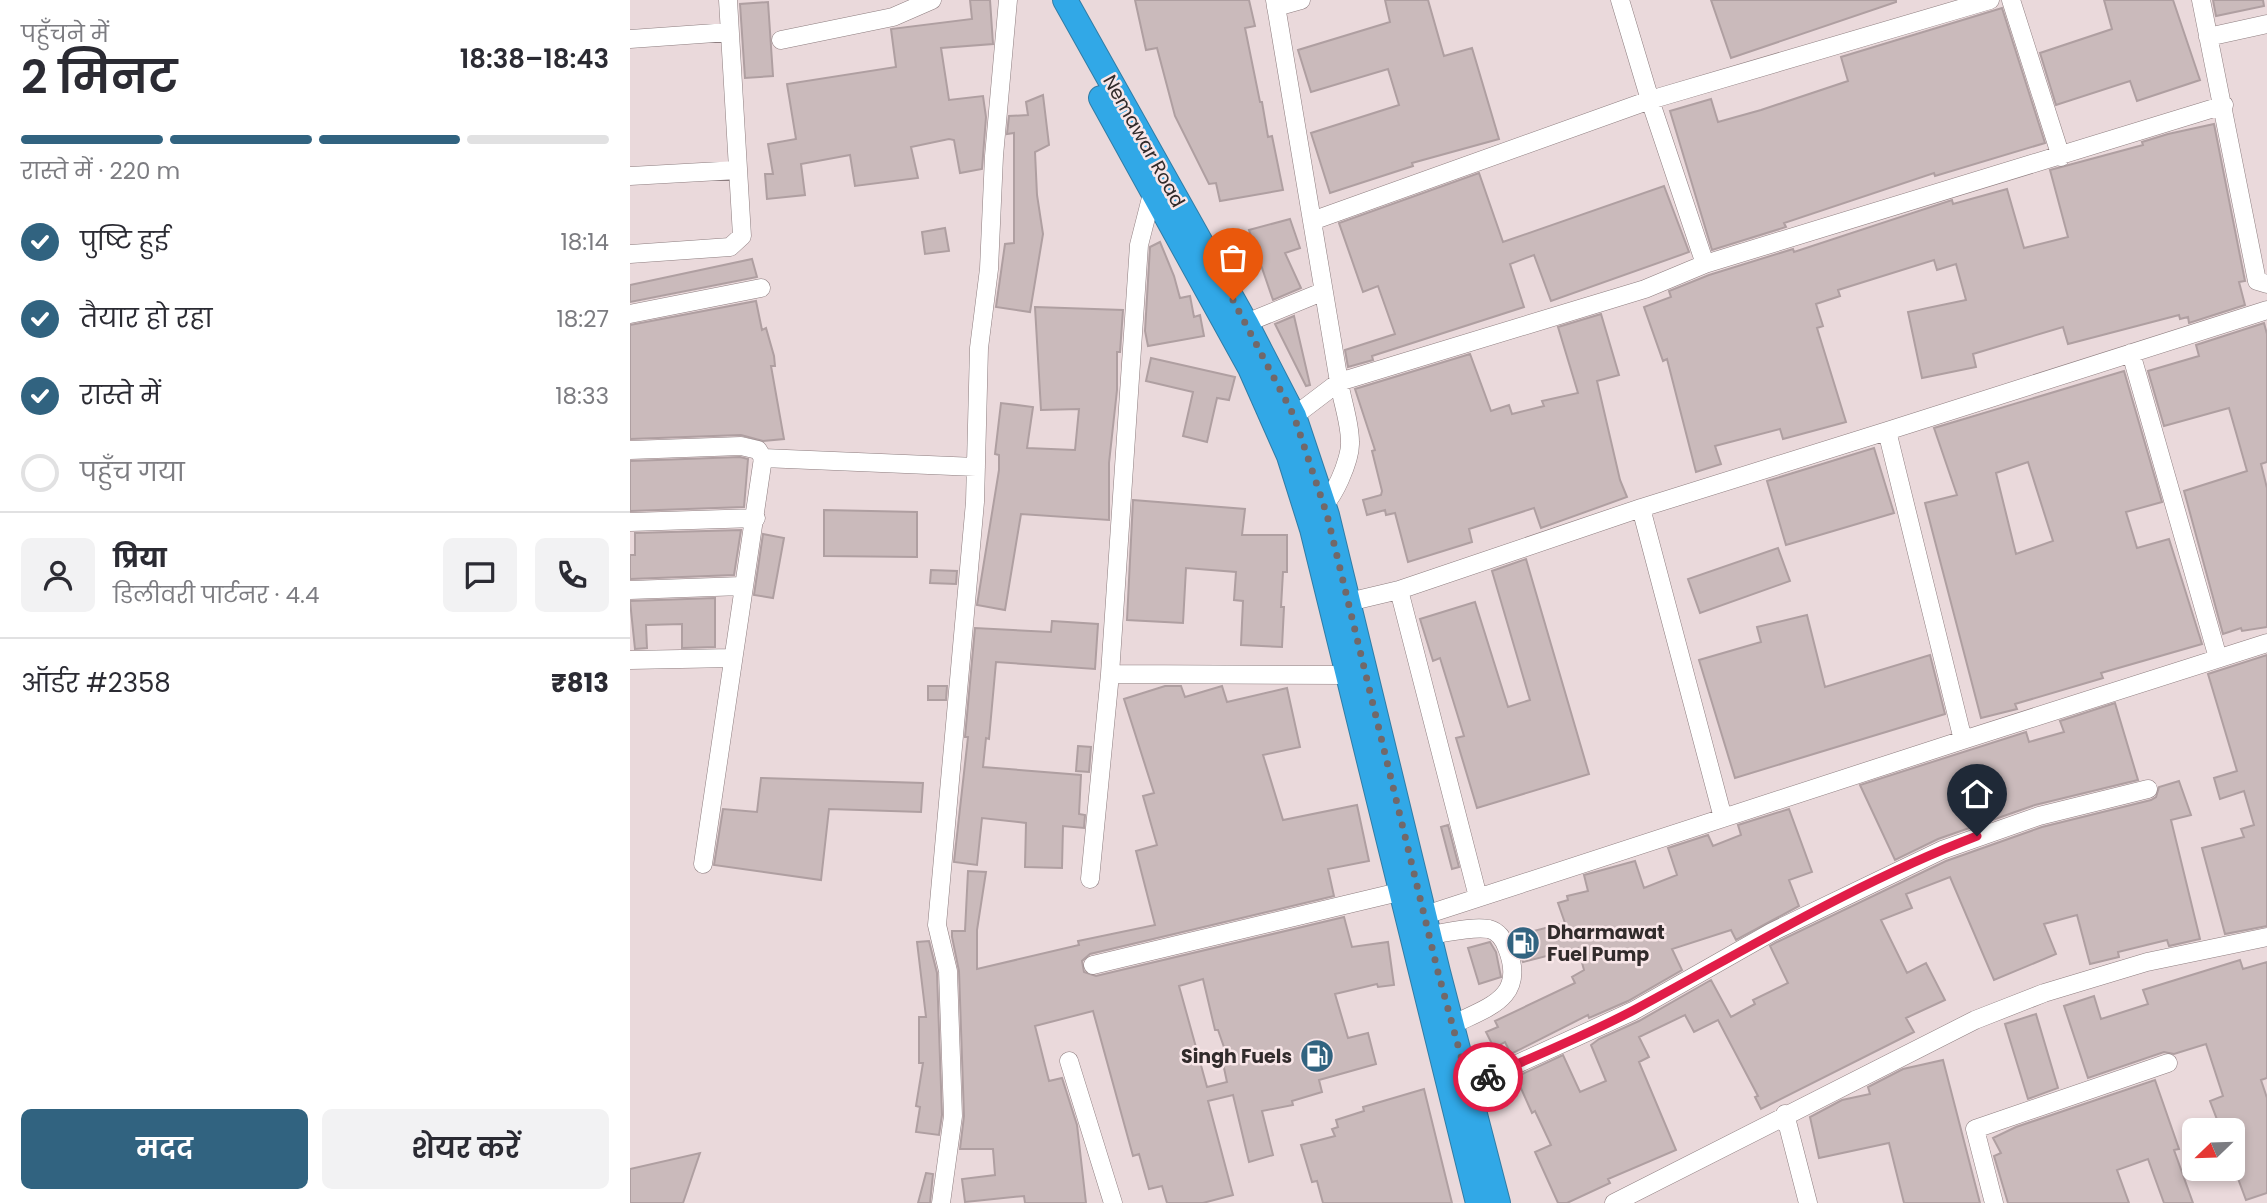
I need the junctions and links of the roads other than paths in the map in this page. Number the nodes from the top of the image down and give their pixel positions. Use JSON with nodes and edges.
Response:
{"nodes":[{"id":1,"x":728,"y":0,"type":"edge"},
{"id":2,"x":932,"y":0,"type":"edge"},
{"id":3,"x":1008,"y":0,"type":"edge"},
{"id":4,"x":1049,"y":0,"type":"edge"},
{"id":5,"x":1065,"y":0,"type":"edge"},
{"id":6,"x":1301,"y":0,"type":"edge"},
{"id":7,"x":1620,"y":0,"type":"edge"},
{"id":8,"x":1990,"y":0,"type":"edge"},
{"id":9,"x":2011,"y":0,"type":"edge"},
{"id":10,"x":2201,"y":0,"type":"edge"},
{"id":11,"x":1275,"y":4,"type":"edge"},
{"id":12,"x":2267,"y":24,"type":"edge"},
{"id":13,"x":729,"y":32,"type":"junction"},
{"id":14,"x":2208,"y":37,"type":"junction"},
{"id":15,"x":630,"y":39,"type":"edge"},
{"id":16,"x":781,"y":40,"type":"dead end"},
{"id":17,"x":1650,"y":100,"type":"junction"},
{"id":18,"x":2224,"y":105,"type":"junction"},
{"id":19,"x":2061,"y":157,"type":"junction"},
{"id":20,"x":738,"y":170,"type":"junction"},
{"id":21,"x":630,"y":176,"type":"edge"},
{"id":22,"x":1152,"y":194,"type":"junction"},
{"id":23,"x":1312,"y":221,"type":"junction"},
{"id":24,"x":630,"y":254,"type":"edge"},
{"id":25,"x":1705,"y":264,"type":"junction"},
{"id":26,"x":2267,"y":284,"type":"edge"},
{"id":27,"x":761,"y":288,"type":"dead end"},
{"id":28,"x":1322,"y":292,"type":"junction"},
{"id":29,"x":2267,"y":310,"type":"edge"},
{"id":30,"x":630,"y":314,"type":"edge"},
{"id":31,"x":1246,"y":323,"type":"junction"},
{"id":32,"x":2131,"y":353,"type":"junction"},
{"id":33,"x":1339,"y":382,"type":"junction"},
{"id":34,"x":1286,"y":423,"type":"junction"},
{"id":35,"x":1887,"y":431,"type":"junction"},
{"id":36,"x":630,"y":450,"type":"edge"},
{"id":37,"x":764,"y":458,"type":"junction"},
{"id":38,"x":976,"y":467,"type":"junction"},
{"id":39,"x":1640,"y":508,"type":"junction"},
{"id":40,"x":1315,"y":510,"type":"junction"},
{"id":41,"x":756,"y":519,"type":"junction"},
{"id":42,"x":630,"y":522,"type":"edge"},
{"id":43,"x":742,"y":586,"type":"junction"},
{"id":44,"x":630,"y":590,"type":"edge"},
{"id":45,"x":1399,"y":590,"type":"junction"},
{"id":46,"x":1339,"y":604,"type":"junction"},
{"id":47,"x":2267,"y":643,"type":"edge"},
{"id":48,"x":732,"y":658,"type":"junction"},
{"id":49,"x":2218,"y":658,"type":"junction"},
{"id":50,"x":630,"y":660,"type":"edge"},
{"id":51,"x":1110,"y":674,"type":"junction"},
{"id":52,"x":1348,"y":675,"type":"junction"},
{"id":53,"x":1963,"y":740,"type":"junction"},
{"id":54,"x":2148,"y":789,"type":"dead end"},
{"id":55,"x":1723,"y":818,"type":"junction"},
{"id":56,"x":703,"y":864,"type":"dead end"},
{"id":57,"x":1090,"y":879,"type":"dead end"},
{"id":58,"x":1399,"y":892,"type":"junction"},
{"id":59,"x":1478,"y":897,"type":"junction"},
{"id":60,"x":1420,"y":924,"type":"junction"},
{"id":61,"x":2267,"y":937,"type":"edge"},
{"id":62,"x":1093,"y":965,"type":"dead end"},
{"id":63,"x":1452,"y":1025,"type":"junction"},
{"id":64,"x":1069,"y":1061,"type":"dead end"},
{"id":65,"x":2168,"y":1063,"type":"dead end"},
{"id":66,"x":1469,"y":1086,"type":"junction"},
{"id":67,"x":1784,"y":1114,"type":"junction"},
{"id":68,"x":941,"y":1203,"type":"edge"},
{"id":69,"x":1113,"y":1203,"type":"edge"},
{"id":70,"x":1478,"y":1203,"type":"edge"},
{"id":71,"x":1498,"y":1203,"type":"edge"},
{"id":72,"x":1615,"y":1203,"type":"edge"},
{"id":73,"x":1808,"y":1203,"type":"edge"},
{"id":74,"x":1994,"y":1203,"type":"edge"}],
"edges":[{"from":1,"to":13,"type":"street"},
{"from":2,"to":16,"type":"street"},
{"from":3,"to":38,"type":"street"},
{"from":4,"to":22,"type":"highway","name":"Nemawar Road"},
{"from":5,"to":31,"type":"highway","name":"Nemawar Road"},
{"from":6,"to":11,"type":"street"},
{"from":7,"to":17,"type":"street"},
{"from":8,"to":17,"type":"street"},
{"from":9,"to":19,"type":"street"},
{"from":10,"to":14,"type":"street"},
{"from":11,"to":23,"type":"street"},
{"from":12,"to":14,"type":"street"},
{"from":13,"to":15,"type":"street"},
{"from":13,"to":20,"type":"street"},
{"from":14,"to":18,"type":"street"},
{"from":17,"to":23,"type":"street"},
{"from":17,"to":25,"type":"street"},
{"from":18,"to":19,"type":"street"},
{"from":18,"to":26,"type":"street"},
{"from":19,"to":25,"type":"street"},
{"from":20,"to":21,"type":"street"},
{"from":20,"to":24,"type":"street"},
{"from":22,"to":34,"type":"highway","name":"Nemawar Road"},
{"from":22,"to":51,"type":"street"},
{"from":23,"to":28,"type":"street"},
{"from":25,"to":33,"type":"street"},
{"from":27,"to":30,"type":"street"},
{"from":28,"to":31,"type":"street"},
{"from":28,"to":33,"type":"street"},
{"from":29,"to":32,"type":"street"},
{"from":31,"to":34,"type":"highway","name":"Nemawar Road"},
{"from":32,"to":35,"type":"street"},
{"from":32,"to":49,"type":"street"},
{"from":33,"to":34,"type":"street"},
{"from":33,"to":40,"type":"street"},
{"from":34,"to":40,"type":"highway","name":"Nemawar Road"},
{"from":35,"to":39,"type":"street"},
{"from":35,"to":53,"type":"street"},
{"from":36,"to":37,"type":"street"},
{"from":37,"to":38,"type":"street"},
{"from":37,"to":41,"type":"street"},
{"from":38,"to":68,"type":"street"},
{"from":39,"to":45,"type":"street"},
{"from":39,"to":55,"type":"street"},
{"from":40,"to":46,"type":"highway","name":"Nemawar Road"},
{"from":41,"to":42,"type":"street"},
{"from":41,"to":43,"type":"street"},
{"from":43,"to":44,"type":"street"},
{"from":43,"to":48,"type":"street"},
{"from":45,"to":46,"type":"street"},
{"from":45,"to":59,"type":"street"},
{"from":46,"to":52,"type":"highway","name":"Nemawar Road"},
{"from":46,"to":60,"type":"highway","name":"Nemawar Road"},
{"from":47,"to":49,"type":"street"},
{"from":48,"to":50,"type":"street"},
{"from":48,"to":56,"type":"street"},
{"from":49,"to":53,"type":"street"},
{"from":51,"to":52,"type":"street"},
{"from":51,"to":57,"type":"street"},
{"from":52,"to":58,"type":"highway","name":"Nemawar Road"},
{"from":53,"to":55,"type":"street"},
{"from":54,"to":66,"type":"street"},
{"from":55,"to":59,"type":"street"},
{"from":58,"to":60,"type":"highway","name":"Nemawar Road"},
{"from":58,"to":62,"type":"street"},
{"from":59,"to":60,"type":"street"},
{"from":60,"to":63,"type":"highway","name":"Nemawar Road"},
{"from":60,"to":63,"type":"street"},
{"from":60,"to":70,"type":"highway","name":"Nemawar Road"},
{"from":61,"to":67,"type":"street"},
{"from":63,"to":66,"type":"highway","name":"Nemawar Road"},
{"from":64,"to":69,"type":"street"},
{"from":65,"to":74,"type":"street"},
{"from":66,"to":71,"type":"highway","name":"Nemawar Road"},
{"from":67,"to":72,"type":"street"},
{"from":67,"to":73,"type":"street"}]}
